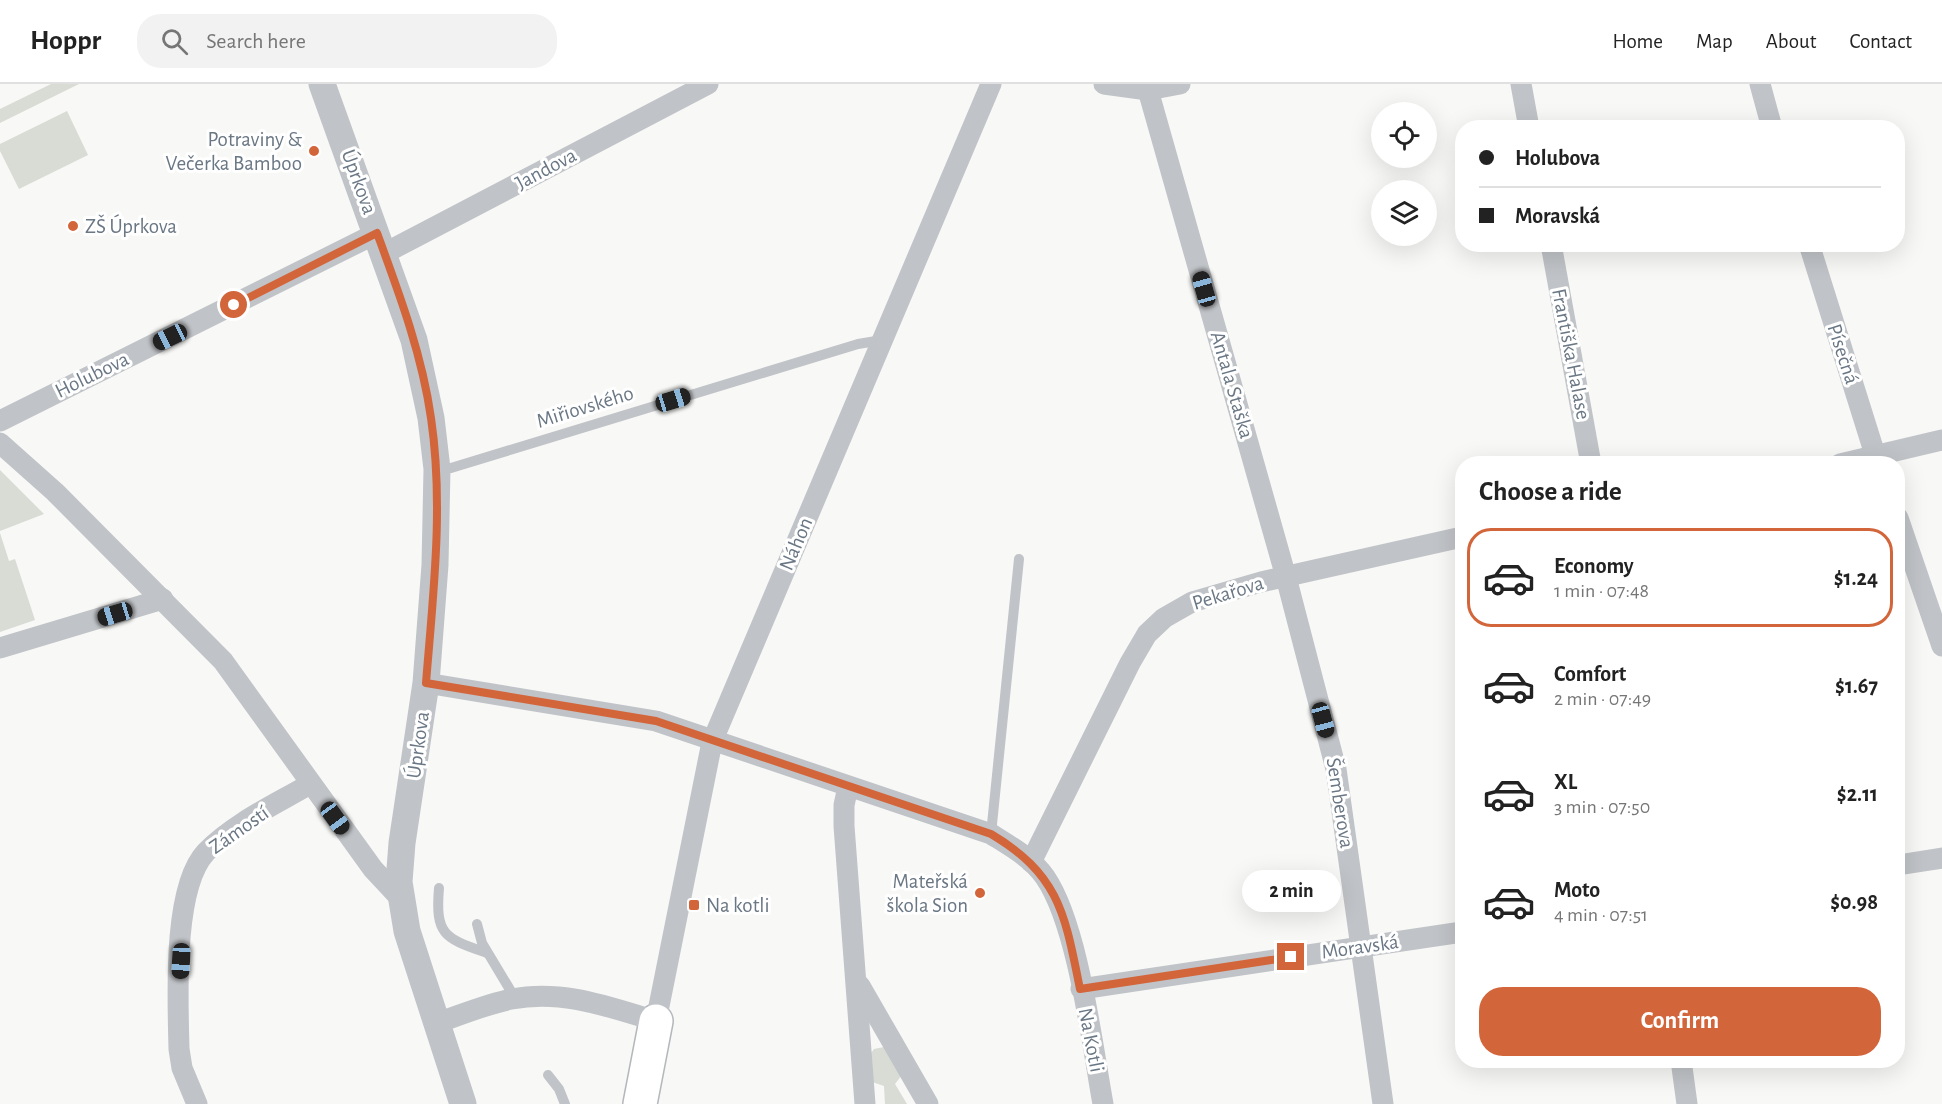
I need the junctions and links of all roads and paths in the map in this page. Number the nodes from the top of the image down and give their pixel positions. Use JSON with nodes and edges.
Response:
{"nodes":[{"id":1,"x":322,"y":84,"type":"edge"},
{"id":2,"x":708,"y":84,"type":"edge"},
{"id":3,"x":991,"y":84,"type":"edge"},
{"id":4,"x":1104,"y":84,"type":"edge"},
{"id":5,"x":1180,"y":84,"type":"edge"},
{"id":6,"x":1521,"y":84,"type":"edge"},
{"id":7,"x":1760,"y":84,"type":"edge"},
{"id":8,"x":1148,"y":90,"type":"junction"},
{"id":9,"x":1528,"y":120,"type":"edge"},
{"id":10,"x":1770,"y":120,"type":"edge"},
{"id":11,"x":381,"y":243,"type":"junction"},
{"id":12,"x":1552,"y":252,"type":"edge"},
{"id":13,"x":1812,"y":252,"type":"edge"},
{"id":14,"x":882,"y":340,"type":"junction"},
{"id":15,"x":0,"y":421,"type":"edge"},
{"id":16,"x":1942,"y":440,"type":"edge"},
{"id":17,"x":0,"y":443,"type":"edge"},
{"id":18,"x":1591,"y":456,"type":"edge"},
{"id":19,"x":1876,"y":456,"type":"edge"},
{"id":20,"x":1890,"y":456,"type":"edge"},
{"id":21,"x":437,"y":470,"type":"junction"},
{"id":22,"x":1905,"y":538,"type":"edge"},
{"id":23,"x":1455,"y":539,"type":"edge"},
{"id":24,"x":1019,"y":559,"type":"dead end"},
{"id":25,"x":1286,"y":577,"type":"junction"},
{"id":26,"x":164,"y":599,"type":"junction"},
{"id":27,"x":1942,"y":646,"type":"edge"},
{"id":28,"x":0,"y":648,"type":"edge"},
{"id":29,"x":426,"y":683,"type":"junction"},
{"id":30,"x":712,"y":742,"type":"junction"},
{"id":31,"x":310,"y":784,"type":"junction"},
{"id":32,"x":848,"y":787,"type":"junction"},
{"id":33,"x":991,"y":834,"type":"junction"},
{"id":34,"x":1942,"y":858,"type":"edge"},
{"id":35,"x":1031,"y":862,"type":"junction"},
{"id":36,"x":1905,"y":864,"type":"edge"},
{"id":37,"x":439,"y":888,"type":"dead end"},
{"id":38,"x":401,"y":899,"type":"junction"},
{"id":39,"x":477,"y":924,"type":"dead end"},
{"id":40,"x":1455,"y":933,"type":"edge"},
{"id":41,"x":1362,"y":947,"type":"junction"},
{"id":42,"x":487,"y":953,"type":"junction"},
{"id":43,"x":857,"y":980,"type":"junction"},
{"id":44,"x":1080,"y":989,"type":"junction"},
{"id":45,"x":515,"y":998,"type":"junction"},
{"id":46,"x":656,"y":1021,"type":"junction"},
{"id":47,"x":437,"y":1023,"type":"junction"},
{"id":48,"x":1683,"y":1068,"type":"edge"},
{"id":49,"x":548,"y":1075,"type":"dead end"},
{"id":50,"x":197,"y":1104,"type":"edge"},
{"id":51,"x":463,"y":1104,"type":"edge"},
{"id":52,"x":565,"y":1104,"type":"edge"},
{"id":53,"x":640,"y":1104,"type":"edge"},
{"id":54,"x":865,"y":1104,"type":"edge"},
{"id":55,"x":928,"y":1104,"type":"edge"},
{"id":56,"x":1103,"y":1104,"type":"edge"},
{"id":57,"x":1383,"y":1104,"type":"edge"},
{"id":58,"x":1687,"y":1104,"type":"edge"}],
"edges":[{"from":1,"to":11,"type":"street","name":"Úprkova"},
{"from":2,"to":11,"type":"street","name":"Jandova"},
{"from":3,"to":14,"type":"street","name":"Náhon"},
{"from":4,"to":8,"type":"street"},
{"from":5,"to":8,"type":"street"},
{"from":6,"to":9,"type":"street"},
{"from":7,"to":10,"type":"street"},
{"from":8,"to":25,"type":"street","name":"Antala Staška"},
{"from":11,"to":15,"type":"street","name":"Holubova"},
{"from":11,"to":21,"type":"street","name":"Úprkova"},
{"from":12,"to":18,"type":"street","name":"Františka Halase"},
{"from":13,"to":19,"type":"street","name":"Písečná"},
{"from":14,"to":21,"type":"lane","name":"Miřiovského"},
{"from":14,"to":30,"type":"street","name":"Náhon"},
{"from":16,"to":20,"type":"street"},
{"from":17,"to":26,"type":"street"},
{"from":21,"to":29,"type":"street","name":"Úprkova"},
{"from":22,"to":27,"type":"street"},
{"from":23,"to":25,"type":"street","name":"Pekařova"},
{"from":24,"to":33,"type":"lane"},
{"from":25,"to":35,"type":"street","name":"Pekařova"},
{"from":25,"to":41,"type":"street","name":"Šemberova"},
{"from":26,"to":28,"type":"street"},
{"from":26,"to":31,"type":"street"},
{"from":29,"to":30,"type":"street","name":"Na Kotli"},
{"from":29,"to":38,"type":"street","name":"Úprkova"},
{"from":30,"to":32,"type":"street","name":"Na Kotli"},
{"from":30,"to":46,"type":"street","name":"Náhon"},
{"from":31,"to":38,"type":"street"},
{"from":31,"to":50,"type":"street","name":"Zámostí"},
{"from":32,"to":33,"type":"street","name":"Na Kotli"},
{"from":32,"to":43,"type":"street"},
{"from":33,"to":35,"type":"street","name":"Na Kotli"},
{"from":34,"to":36,"type":"street"},
{"from":35,"to":44,"type":"street","name":"Na Kotli"},
{"from":37,"to":42,"type":"lane"},
{"from":38,"to":47,"type":"street","name":"Úprkova"},
{"from":39,"to":42,"type":"lane"},
{"from":40,"to":41,"type":"street","name":"Moravská"},
{"from":41,"to":44,"type":"street","name":"Moravská"},
{"from":41,"to":57,"type":"street","name":"Šemberova"},
{"from":42,"to":45,"type":"lane"},
{"from":43,"to":54,"type":"street"},
{"from":43,"to":55,"type":"street"},
{"from":44,"to":56,"type":"street","name":"Na Kotli"},
{"from":45,"to":46,"type":"street"},
{"from":45,"to":47,"type":"street"},
{"from":46,"to":53,"type":"main road"},
{"from":47,"to":51,"type":"street","name":"Úprkova"},
{"from":48,"to":58,"type":"street"},
{"from":49,"to":52,"type":"lane"}]}
